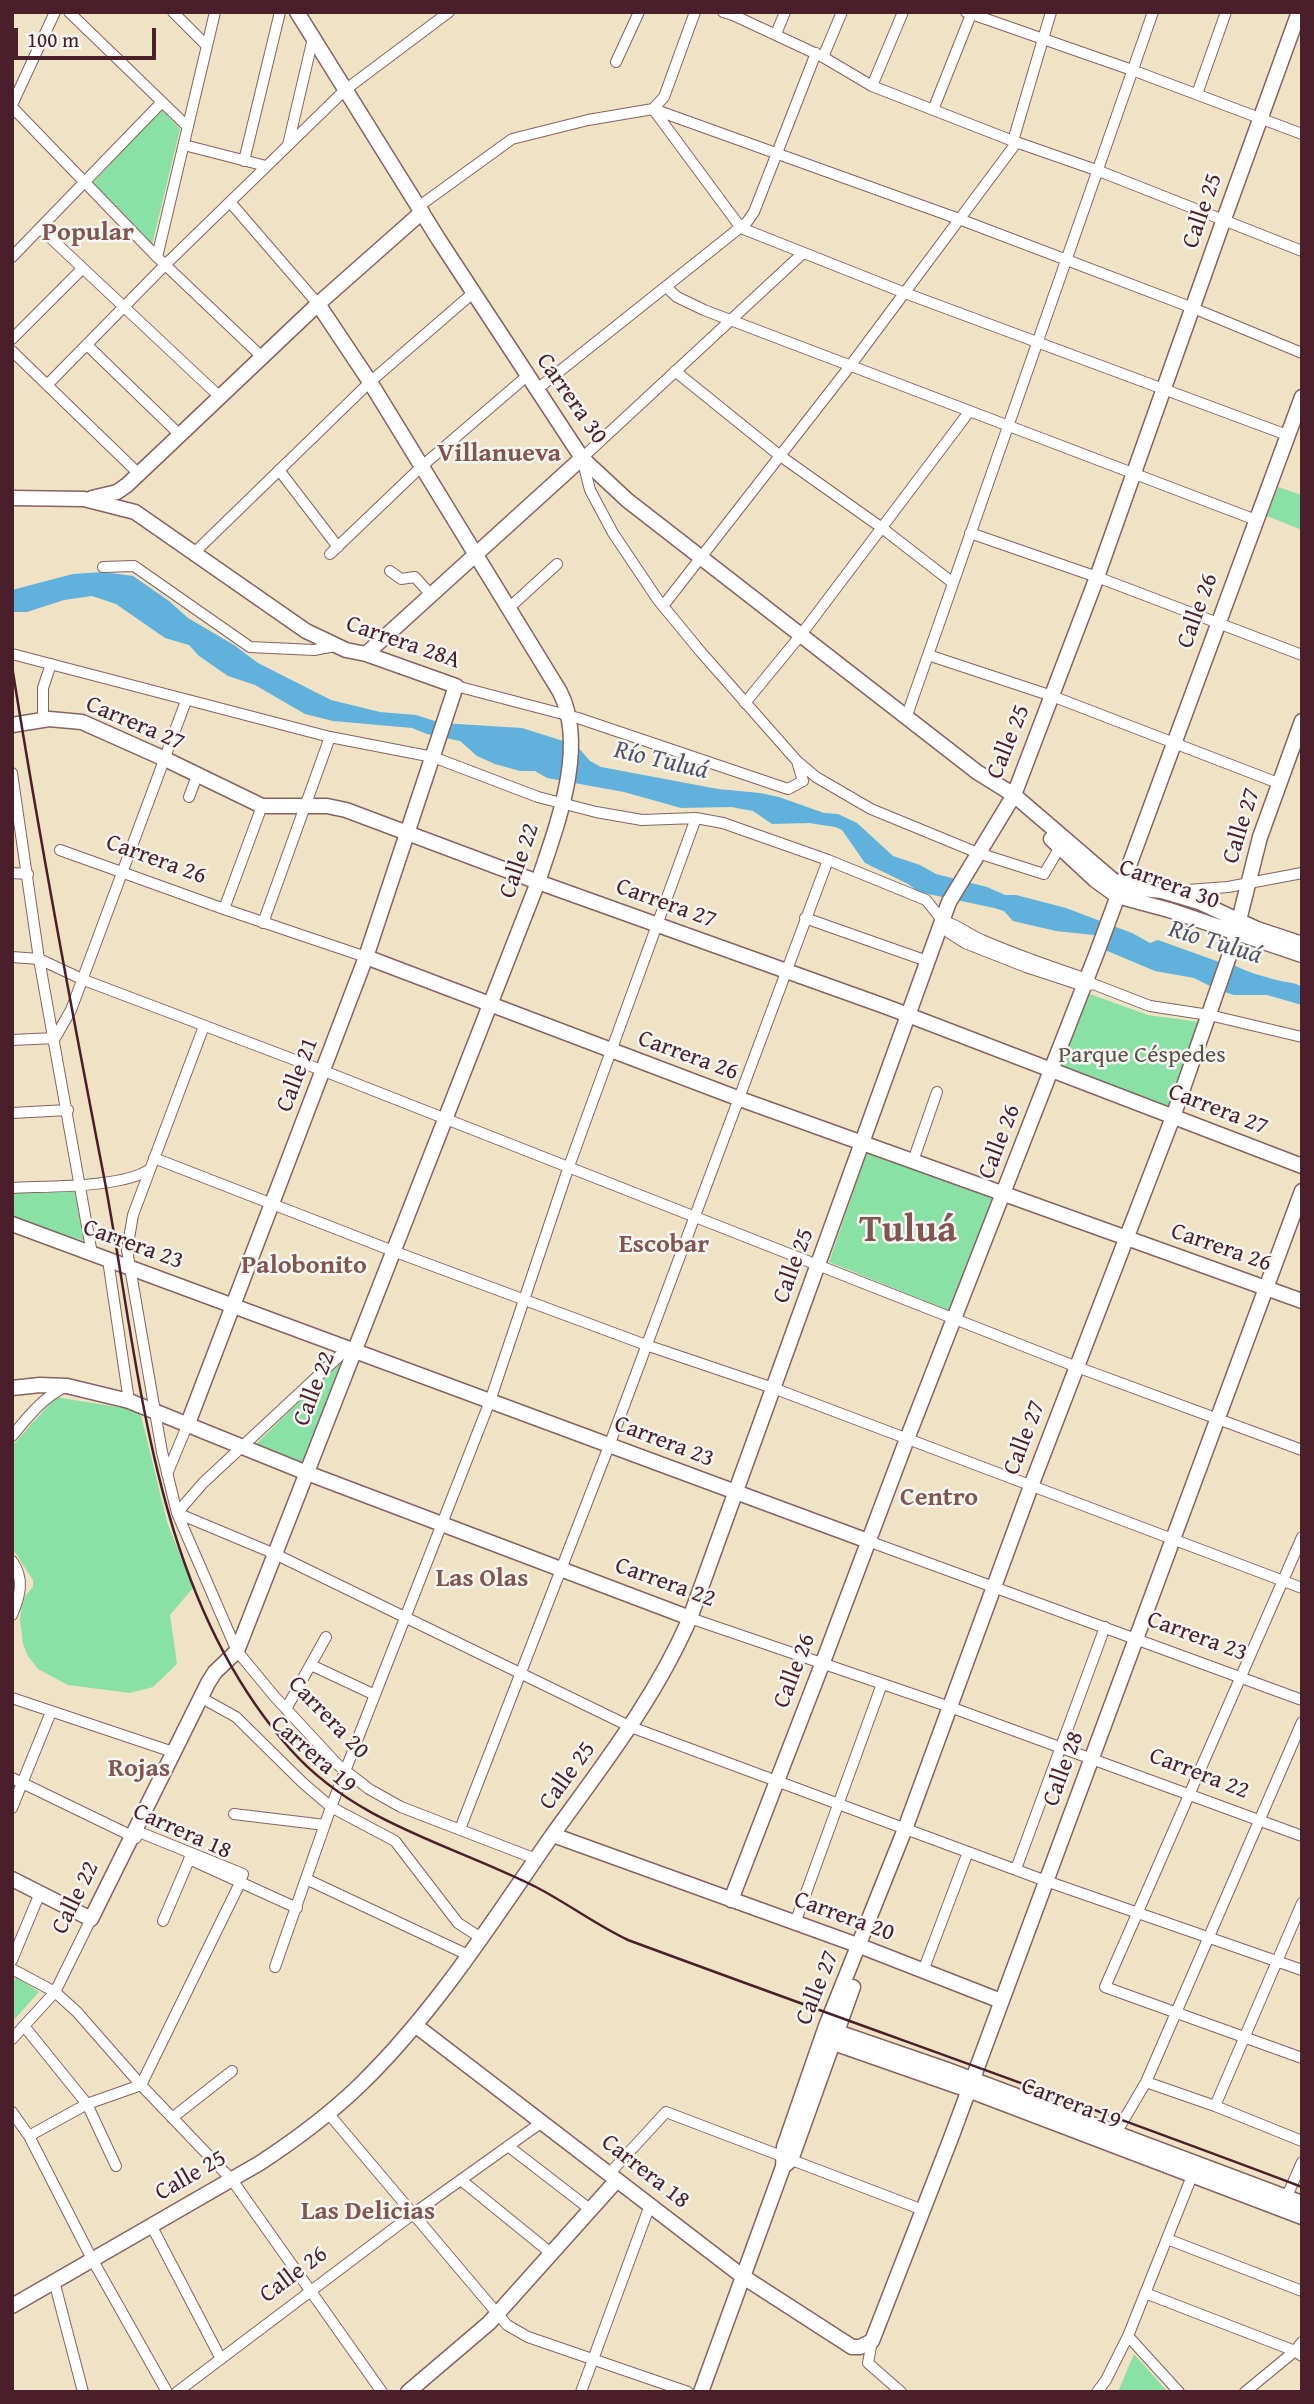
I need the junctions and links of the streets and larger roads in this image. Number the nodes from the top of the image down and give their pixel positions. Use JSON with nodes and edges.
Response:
{"nodes":[{"id":1,"x":55,"y":12,"type":"edge"},
{"id":2,"x":69,"y":12,"type":"edge"},
{"id":3,"x":173,"y":12,"type":"edge"},
{"id":4,"x":215,"y":12,"type":"edge"},
{"id":5,"x":280,"y":12,"type":"edge"},
{"id":6,"x":296,"y":12,"type":"edge"},
{"id":7,"x":449,"y":12,"type":"edge"},
{"id":8,"x":639,"y":12,"type":"edge"},
{"id":9,"x":695,"y":12,"type":"edge"},
{"id":10,"x":785,"y":12,"type":"edge"},
{"id":11,"x":842,"y":12,"type":"edge"},
{"id":12,"x":903,"y":12,"type":"edge"},
{"id":13,"x":1051,"y":12,"type":"edge"},
{"id":14,"x":1153,"y":12,"type":"edge"},
{"id":15,"x":1226,"y":12,"type":"edge"},
{"id":16,"x":1299,"y":12,"type":"edge"},
{"id":17,"x":729,"y":13,"type":"edge"},
{"id":18,"x":969,"y":13,"type":"edge"},
{"id":19,"x":776,"y":34,"type":"junction"},
{"id":20,"x":313,"y":38,"type":"junction"},
{"id":21,"x":1043,"y":38,"type":"junction"},
{"id":22,"x":207,"y":46,"type":"junction"},
{"id":23,"x":820,"y":55,"type":"junction"},
{"id":24,"x":616,"y":62,"type":"dead end"},
{"id":25,"x":1132,"y":70,"type":"junction"},
{"id":26,"x":872,"y":86,"type":"junction"},
{"id":27,"x":345,"y":90,"type":"junction"},
{"id":28,"x":1196,"y":94,"type":"junction"},
{"id":29,"x":162,"y":102,"type":"junction"},
{"id":30,"x":12,"y":106,"type":"edge"},
{"id":31,"x":653,"y":109,"type":"junction"},
{"id":32,"x":933,"y":110,"type":"junction"},
{"id":33,"x":1260,"y":118,"type":"junction"},
{"id":34,"x":188,"y":127,"type":"junction"},
{"id":35,"x":1302,"y":134,"type":"edge"},
{"id":36,"x":1015,"y":142,"type":"junction"},
{"id":37,"x":184,"y":145,"type":"junction"},
{"id":38,"x":288,"y":146,"type":"junction"},
{"id":39,"x":776,"y":153,"type":"junction"},
{"id":40,"x":244,"y":161,"type":"junction"},
{"id":41,"x":266,"y":166,"type":"junction"},
{"id":42,"x":1099,"y":171,"type":"junction"},
{"id":43,"x":85,"y":182,"type":"junction"},
{"id":44,"x":230,"y":202,"type":"junction"},
{"id":45,"x":420,"y":209,"type":"junction"},
{"id":46,"x":959,"y":219,"type":"junction"},
{"id":47,"x":1224,"y":219,"type":"junction"},
{"id":48,"x":741,"y":228,"type":"junction"},
{"id":49,"x":41,"y":229,"type":"junction"},
{"id":50,"x":1302,"y":251,"type":"edge"},
{"id":51,"x":802,"y":254,"type":"junction"},
{"id":52,"x":12,"y":257,"type":"edge"},
{"id":53,"x":157,"y":257,"type":"junction"},
{"id":54,"x":1068,"y":261,"type":"junction"},
{"id":55,"x":165,"y":265,"type":"junction"},
{"id":56,"x":82,"y":269,"type":"junction"},
{"id":57,"x":666,"y":286,"type":"junction"},
{"id":58,"x":473,"y":293,"type":"junction"},
{"id":59,"x":905,"y":293,"type":"junction"},
{"id":60,"x":318,"y":304,"type":"junction"},
{"id":61,"x":124,"y":307,"type":"junction"},
{"id":62,"x":1193,"y":308,"type":"junction"},
{"id":63,"x":733,"y":319,"type":"junction"},
{"id":64,"x":12,"y":339,"type":"edge"},
{"id":65,"x":1038,"y":342,"type":"junction"},
{"id":66,"x":87,"y":345,"type":"junction"},
{"id":67,"x":12,"y":351,"type":"edge"},
{"id":68,"x":1302,"y":352,"type":"edge"},
{"id":69,"x":262,"y":357,"type":"junction"},
{"id":70,"x":850,"y":366,"type":"junction"},
{"id":71,"x":674,"y":371,"type":"junction"},
{"id":72,"x":527,"y":376,"type":"junction"},
{"id":73,"x":370,"y":382,"type":"junction"},
{"id":74,"x":47,"y":385,"type":"junction"},
{"id":75,"x":536,"y":390,"type":"junction"},
{"id":76,"x":1165,"y":390,"type":"junction"},
{"id":77,"x":220,"y":397,"type":"junction"},
{"id":78,"x":1302,"y":397,"type":"edge"},
{"id":79,"x":968,"y":412,"type":"junction"},
{"id":80,"x":1008,"y":426,"type":"junction"},
{"id":81,"x":180,"y":435,"type":"junction"},
{"id":82,"x":1287,"y":435,"type":"junction"},
{"id":83,"x":779,"y":455,"type":"junction"},
{"id":84,"x":582,"y":458,"type":"junction"},
{"id":85,"x":421,"y":467,"type":"junction"},
{"id":86,"x":279,"y":470,"type":"junction"},
{"id":87,"x":139,"y":474,"type":"junction"},
{"id":88,"x":1134,"y":474,"type":"junction"},
{"id":89,"x":127,"y":485,"type":"junction"},
{"id":90,"x":12,"y":498,"type":"edge"},
{"id":91,"x":84,"y":499,"type":"junction"},
{"id":92,"x":128,"y":509,"type":"junction"},
{"id":93,"x":1256,"y":520,"type":"junction"},
{"id":94,"x":882,"y":528,"type":"junction"},
{"id":95,"x":970,"y":533,"type":"junction"},
{"id":96,"x":194,"y":553,"type":"junction"},
{"id":97,"x":477,"y":554,"type":"junction"},
{"id":98,"x":701,"y":558,"type":"junction"},
{"id":99,"x":557,"y":565,"type":"dead end"},
{"id":100,"x":103,"y":567,"type":"dead end"},
{"id":101,"x":390,"y":571,"type":"dead end"},
{"id":102,"x":1097,"y":577,"type":"junction"},
{"id":103,"x":953,"y":583,"type":"junction"},
{"id":104,"x":431,"y":595,"type":"junction"},
{"id":105,"x":663,"y":606,"type":"junction"},
{"id":106,"x":509,"y":608,"type":"junction"},
{"id":107,"x":1218,"y":623,"type":"junction"},
{"id":108,"x":800,"y":636,"type":"junction"},
{"id":109,"x":335,"y":646,"type":"junction"},
{"id":110,"x":12,"y":654,"type":"edge"},
{"id":111,"x":366,"y":654,"type":"junction"},
{"id":112,"x":1302,"y":655,"type":"edge"},
{"id":113,"x":928,"y":656,"type":"junction"},
{"id":114,"x":51,"y":664,"type":"junction"},
{"id":115,"x":456,"y":686,"type":"junction"},
{"id":116,"x":1052,"y":696,"type":"junction"},
{"id":117,"x":186,"y":701,"type":"junction"},
{"id":118,"x":745,"y":703,"type":"junction"},
{"id":119,"x":569,"y":716,"type":"junction"},
{"id":120,"x":906,"y":718,"type":"junction"},
{"id":121,"x":43,"y":720,"type":"junction"},
{"id":122,"x":12,"y":725,"type":"edge"},
{"id":123,"x":1300,"y":729,"type":"edge"},
{"id":124,"x":330,"y":737,"type":"junction"},
{"id":125,"x":1174,"y":743,"type":"junction"},
{"id":126,"x":435,"y":750,"type":"junction"},
{"id":127,"x":165,"y":759,"type":"junction"},
{"id":128,"x":797,"y":761,"type":"junction"},
{"id":129,"x":12,"y":773,"type":"edge"},
{"id":130,"x":197,"y":776,"type":"junction"},
{"id":131,"x":1278,"y":783,"type":"junction"},
{"id":132,"x":189,"y":797,"type":"dead end"},
{"id":133,"x":565,"y":798,"type":"junction"},
{"id":134,"x":1011,"y":799,"type":"junction"},
{"id":135,"x":262,"y":806,"type":"junction"},
{"id":136,"x":306,"y":807,"type":"junction"},
{"id":137,"x":696,"y":818,"type":"junction"},
{"id":138,"x":12,"y":833,"type":"edge"},
{"id":139,"x":408,"y":835,"type":"junction"},
{"id":140,"x":23,"y":838,"type":"junction"},
{"id":141,"x":1060,"y":847,"type":"junction"},
{"id":142,"x":61,"y":850,"type":"dead end"},
{"id":143,"x":976,"y":857,"type":"junction"},
{"id":144,"x":828,"y":860,"type":"junction"},
{"id":145,"x":12,"y":873,"type":"edge"},
{"id":146,"x":124,"y":873,"type":"junction"},
{"id":147,"x":1302,"y":873,"type":"edge"},
{"id":148,"x":28,"y":874,"type":"junction"},
{"id":149,"x":538,"y":882,"type":"junction"},
{"id":150,"x":1248,"y":883,"type":"junction"},
{"id":151,"x":1163,"y":891,"type":"junction"},
{"id":152,"x":1117,"y":897,"type":"junction"},
{"id":153,"x":224,"y":909,"type":"junction"},
{"id":154,"x":805,"y":918,"type":"junction"},
{"id":155,"x":943,"y":921,"type":"junction"},
{"id":156,"x":263,"y":923,"type":"junction"},
{"id":157,"x":658,"y":924,"type":"junction"},
{"id":158,"x":1238,"y":927,"type":"junction"},
{"id":159,"x":1302,"y":944,"type":"edge"},
{"id":160,"x":1302,"y":955,"type":"edge"},
{"id":161,"x":12,"y":957,"type":"edge"},
{"id":162,"x":366,"y":957,"type":"junction"},
{"id":163,"x":39,"y":959,"type":"junction"},
{"id":164,"x":928,"y":961,"type":"junction"},
{"id":165,"x":785,"y":971,"type":"junction"},
{"id":166,"x":84,"y":980,"type":"junction"},
{"id":167,"x":1088,"y":983,"type":"junction"},
{"id":168,"x":491,"y":1005,"type":"junction"},
{"id":169,"x":907,"y":1015,"type":"junction"},
{"id":170,"x":1209,"y":1015,"type":"junction"},
{"id":171,"x":204,"y":1026,"type":"junction"},
{"id":172,"x":1302,"y":1037,"type":"edge"},
{"id":173,"x":55,"y":1038,"type":"junction"},
{"id":174,"x":12,"y":1040,"type":"edge"},
{"id":175,"x":612,"y":1051,"type":"junction"},
{"id":176,"x":324,"y":1071,"type":"junction"},
{"id":177,"x":1051,"y":1071,"type":"junction"},
{"id":178,"x":937,"y":1092,"type":"dead end"},
{"id":179,"x":740,"y":1099,"type":"junction"},
{"id":180,"x":68,"y":1110,"type":"junction"},
{"id":181,"x":12,"y":1113,"type":"edge"},
{"id":182,"x":1172,"y":1116,"type":"junction"},
{"id":183,"x":445,"y":1120,"type":"junction"},
{"id":184,"x":863,"y":1143,"type":"junction"},
{"id":185,"x":913,"y":1161,"type":"junction"},
{"id":186,"x":152,"y":1164,"type":"junction"},
{"id":187,"x":1302,"y":1166,"type":"edge"},
{"id":188,"x":568,"y":1169,"type":"junction"},
{"id":189,"x":80,"y":1184,"type":"junction"},
{"id":190,"x":12,"y":1188,"type":"edge"},
{"id":191,"x":1302,"y":1191,"type":"edge"},
{"id":192,"x":1003,"y":1195,"type":"junction"},
{"id":193,"x":272,"y":1206,"type":"junction"},
{"id":194,"x":693,"y":1216,"type":"junction"},
{"id":195,"x":12,"y":1224,"type":"edge"},
{"id":196,"x":1126,"y":1239,"type":"junction"},
{"id":197,"x":393,"y":1251,"type":"junction"},
{"id":198,"x":92,"y":1254,"type":"junction"},
{"id":199,"x":108,"y":1260,"type":"junction"},
{"id":200,"x":819,"y":1265,"type":"junction"},
{"id":201,"x":129,"y":1267,"type":"junction"},
{"id":202,"x":1267,"y":1287,"type":"junction"},
{"id":203,"x":524,"y":1300,"type":"junction"},
{"id":204,"x":1302,"y":1301,"type":"edge"},
{"id":205,"x":234,"y":1306,"type":"junction"},
{"id":206,"x":954,"y":1319,"type":"junction"},
{"id":207,"x":646,"y":1345,"type":"junction"},
{"id":208,"x":352,"y":1348,"type":"junction"},
{"id":209,"x":1077,"y":1367,"type":"junction"},
{"id":210,"x":67,"y":1386,"type":"junction"},
{"id":211,"x":12,"y":1388,"type":"edge"},
{"id":212,"x":773,"y":1388,"type":"junction"},
{"id":213,"x":130,"y":1401,"type":"junction"},
{"id":214,"x":490,"y":1401,"type":"junction"},
{"id":215,"x":155,"y":1410,"type":"junction"},
{"id":216,"x":1217,"y":1418,"type":"junction"},
{"id":217,"x":187,"y":1426,"type":"junction"},
{"id":218,"x":12,"y":1436,"type":"edge"},
{"id":219,"x":907,"y":1439,"type":"junction"},
{"id":220,"x":609,"y":1446,"type":"junction"},
{"id":221,"x":243,"y":1447,"type":"junction"},
{"id":222,"x":1302,"y":1450,"type":"edge"},
{"id":223,"x":307,"y":1472,"type":"junction"},
{"id":224,"x":167,"y":1475,"type":"junction"},
{"id":225,"x":1031,"y":1486,"type":"junction"},
{"id":226,"x":735,"y":1493,"type":"junction"},
{"id":227,"x":177,"y":1513,"type":"junction"},
{"id":228,"x":443,"y":1524,"type":"junction"},
{"id":229,"x":1302,"y":1537,"type":"edge"},
{"id":230,"x":868,"y":1541,"type":"junction"},
{"id":231,"x":1173,"y":1541,"type":"junction"},
{"id":232,"x":275,"y":1554,"type":"junction"},
{"id":233,"x":12,"y":1561,"type":"edge"},
{"id":234,"x":562,"y":1569,"type":"junction"},
{"id":235,"x":1283,"y":1581,"type":"junction"},
{"id":236,"x":994,"y":1586,"type":"junction"},
{"id":237,"x":1302,"y":1588,"type":"edge"},
{"id":238,"x":12,"y":1615,"type":"edge"},
{"id":239,"x":405,"y":1616,"type":"junction"},
{"id":240,"x":690,"y":1618,"type":"junction"},
{"id":241,"x":1105,"y":1627,"type":"junction"},
{"id":242,"x":326,"y":1637,"type":"dead end"},
{"id":243,"x":1135,"y":1638,"type":"junction"},
{"id":244,"x":237,"y":1651,"type":"junction"},
{"id":245,"x":823,"y":1662,"type":"junction"},
{"id":246,"x":311,"y":1665,"type":"junction"},
{"id":247,"x":520,"y":1672,"type":"junction"},
{"id":248,"x":1241,"y":1677,"type":"junction"},
{"id":249,"x":881,"y":1684,"type":"junction"},
{"id":250,"x":375,"y":1695,"type":"junction"},
{"id":251,"x":200,"y":1697,"type":"junction"},
{"id":252,"x":12,"y":1698,"type":"edge"},
{"id":253,"x":1302,"y":1700,"type":"edge"},
{"id":254,"x":950,"y":1707,"type":"junction"},
{"id":255,"x":286,"y":1709,"type":"junction"},
{"id":256,"x":51,"y":1712,"type":"junction"},
{"id":257,"x":1302,"y":1722,"type":"edge"},
{"id":258,"x":631,"y":1727,"type":"junction"},
{"id":259,"x":1061,"y":1747,"type":"junction"},
{"id":260,"x":173,"y":1752,"type":"junction"},
{"id":261,"x":1092,"y":1758,"type":"junction"},
{"id":262,"x":345,"y":1771,"type":"junction"},
{"id":263,"x":12,"y":1778,"type":"edge"},
{"id":264,"x":777,"y":1781,"type":"junction"},
{"id":265,"x":23,"y":1783,"type":"junction"},
{"id":266,"x":1190,"y":1794,"type":"junction"},
{"id":267,"x":838,"y":1804,"type":"junction"},
{"id":268,"x":331,"y":1807,"type":"junction"},
{"id":269,"x":12,"y":1808,"type":"edge"},
{"id":270,"x":234,"y":1814,"type":"dead end"},
{"id":271,"x":1260,"y":1821,"type":"junction"},
{"id":272,"x":325,"y":1825,"type":"junction"},
{"id":273,"x":460,"y":1829,"type":"junction"},
{"id":274,"x":905,"y":1829,"type":"junction"},
{"id":275,"x":135,"y":1833,"type":"junction"},
{"id":276,"x":553,"y":1835,"type":"junction"},
{"id":277,"x":1302,"y":1836,"type":"edge"},
{"id":278,"x":968,"y":1852,"type":"junction"},
{"id":279,"x":537,"y":1858,"type":"junction"},
{"id":280,"x":189,"y":1860,"type":"junction"},
{"id":281,"x":1016,"y":1870,"type":"junction"},
{"id":282,"x":12,"y":1879,"type":"edge"},
{"id":283,"x":306,"y":1879,"type":"junction"},
{"id":284,"x":1046,"y":1881,"type":"junction"},
{"id":285,"x":240,"y":1883,"type":"junction"},
{"id":286,"x":40,"y":1893,"type":"junction"},
{"id":287,"x":730,"y":1900,"type":"junction"},
{"id":288,"x":1302,"y":1903,"type":"edge"},
{"id":289,"x":297,"y":1908,"type":"junction"},
{"id":290,"x":1137,"y":1913,"type":"junction"},
{"id":291,"x":91,"y":1919,"type":"junction"},
{"id":292,"x":163,"y":1921,"type":"dead end"},
{"id":293,"x":795,"y":1923,"type":"junction"},
{"id":294,"x":481,"y":1938,"type":"junction"},
{"id":295,"x":1209,"y":1938,"type":"junction"},
{"id":296,"x":863,"y":1948,"type":"junction"},
{"id":297,"x":468,"y":1955,"type":"junction"},
{"id":298,"x":12,"y":1960,"type":"edge"},
{"id":299,"x":1277,"y":1961,"type":"junction"},
{"id":300,"x":275,"y":1967,"type":"dead end"},
{"id":301,"x":12,"y":1969,"type":"edge"},
{"id":302,"x":1302,"y":1970,"type":"edge"},
{"id":303,"x":923,"y":1971,"type":"junction"},
{"id":304,"x":55,"y":1992,"type":"junction"},
{"id":305,"x":1001,"y":2001,"type":"junction"},
{"id":306,"x":1176,"y":2013,"type":"junction"},
{"id":307,"x":415,"y":2025,"type":"junction"},
{"id":308,"x":24,"y":2026,"type":"junction"},
{"id":309,"x":829,"y":2035,"type":"junction"},
{"id":310,"x":1245,"y":2038,"type":"junction"},
{"id":311,"x":12,"y":2039,"type":"edge"},
{"id":312,"x":1302,"y":2058,"type":"edge"},
{"id":313,"x":232,"y":2071,"type":"dead end"},
{"id":314,"x":1146,"y":2082,"type":"junction"},
{"id":315,"x":141,"y":2085,"type":"junction"},
{"id":316,"x":970,"y":2085,"type":"junction"},
{"id":317,"x":87,"y":2105,"type":"junction"},
{"id":318,"x":1215,"y":2106,"type":"junction"},
{"id":319,"x":12,"y":2112,"type":"edge"},
{"id":320,"x":328,"y":2113,"type":"junction"},
{"id":321,"x":172,"y":2118,"type":"junction"},
{"id":322,"x":542,"y":2122,"type":"junction"},
{"id":323,"x":1116,"y":2133,"type":"junction"},
{"id":324,"x":29,"y":2137,"type":"junction"},
{"id":325,"x":1302,"y":2141,"type":"edge"},
{"id":326,"x":508,"y":2146,"type":"junction"},
{"id":327,"x":786,"y":2161,"type":"junction"},
{"id":328,"x":1302,"y":2162,"type":"edge"},
{"id":329,"x":116,"y":2166,"type":"dead end"},
{"id":330,"x":1195,"y":2169,"type":"junction"},
{"id":331,"x":613,"y":2177,"type":"junction"},
{"id":332,"x":232,"y":2180,"type":"junction"},
{"id":333,"x":461,"y":2180,"type":"junction"},
{"id":334,"x":1284,"y":2203,"type":"junction"},
{"id":335,"x":1302,"y":2203,"type":"edge"},
{"id":336,"x":649,"y":2205,"type":"junction"},
{"id":337,"x":591,"y":2210,"type":"junction"},
{"id":338,"x":923,"y":2210,"type":"junction"},
{"id":339,"x":413,"y":2214,"type":"junction"},
{"id":340,"x":1302,"y":2217,"type":"edge"},
{"id":341,"x":150,"y":2225,"type":"junction"},
{"id":342,"x":1167,"y":2239,"type":"junction"},
{"id":343,"x":552,"y":2254,"type":"junction"},
{"id":344,"x":92,"y":2259,"type":"junction"},
{"id":345,"x":742,"y":2276,"type":"junction"},
{"id":346,"x":54,"y":2281,"type":"junction"},
{"id":347,"x":1302,"y":2291,"type":"edge"},
{"id":348,"x":310,"y":2292,"type":"junction"},
{"id":349,"x":1145,"y":2293,"type":"junction"},
{"id":350,"x":12,"y":2306,"type":"edge"},
{"id":351,"x":496,"y":2316,"type":"junction"},
{"id":352,"x":1128,"y":2336,"type":"junction"},
{"id":353,"x":872,"y":2341,"type":"junction"},
{"id":354,"x":1302,"y":2342,"type":"edge"},
{"id":355,"x":1299,"y":2354,"type":"edge"},
{"id":356,"x":221,"y":2359,"type":"junction"},
{"id":357,"x":592,"y":2359,"type":"junction"},
{"id":358,"x":1098,"y":2391,"type":"edge"},
{"id":359,"x":83,"y":2392,"type":"edge"},
{"id":360,"x":167,"y":2392,"type":"edge"},
{"id":361,"x":177,"y":2392,"type":"edge"},
{"id":362,"x":382,"y":2392,"type":"edge"},
{"id":363,"x":408,"y":2392,"type":"edge"},
{"id":364,"x":581,"y":2392,"type":"edge"},
{"id":365,"x":688,"y":2392,"type":"edge"},
{"id":366,"x":701,"y":2392,"type":"edge"},
{"id":367,"x":901,"y":2392,"type":"edge"},
{"id":368,"x":1179,"y":2392,"type":"edge"},
{"id":369,"x":1245,"y":2392,"type":"edge"}],
"edges":[{"from":1,"to":30,"type":"street"},
{"from":2,"to":29,"type":"street"},
{"from":3,"to":22,"type":"street"},
{"from":4,"to":22,"type":"street"},
{"from":5,"to":40,"type":"street"},
{"from":6,"to":20,"type":"street","name":"Carrera 30"},
{"from":7,"to":27,"type":"street"},
{"from":8,"to":24,"type":"street"},
{"from":9,"to":31,"type":"street"},
{"from":10,"to":19,"type":"street"},
{"from":11,"to":23,"type":"street"},
{"from":12,"to":26,"type":"street"},
{"from":13,"to":21,"type":"street"},
{"from":14,"to":25,"type":"street"},
{"from":15,"to":28,"type":"street"},
{"from":16,"to":33,"type":"street","name":"Calle 25"},
{"from":17,"to":19,"type":"street"},
{"from":18,"to":21,"type":"street"},
{"from":18,"to":32,"type":"street"},
{"from":19,"to":23,"type":"street"},
{"from":20,"to":27,"type":"street","name":"Carrera 30"},
{"from":20,"to":38,"type":"street"},
{"from":21,"to":25,"type":"street"},
{"from":21,"to":36,"type":"street"},
{"from":22,"to":34,"type":"street"},
{"from":23,"to":26,"type":"street"},
{"from":23,"to":39,"type":"street"},
{"from":25,"to":28,"type":"street"},
{"from":25,"to":42,"type":"street"},
{"from":26,"to":32,"type":"street"},
{"from":27,"to":38,"type":"street"},
{"from":27,"to":45,"type":"street","name":"Carrera 30"},
{"from":28,"to":33,"type":"street"},
{"from":29,"to":34,"type":"street"},
{"from":29,"to":43,"type":"street"},
{"from":30,"to":43,"type":"street"},
{"from":31,"to":39,"type":"street"},
{"from":31,"to":45,"type":"street"},
{"from":31,"to":48,"type":"street"},
{"from":32,"to":36,"type":"street"},
{"from":33,"to":35,"type":"street"},
{"from":33,"to":47,"type":"street","name":"Calle 25"},
{"from":34,"to":37,"type":"street"},
{"from":36,"to":42,"type":"street"},
{"from":36,"to":46,"type":"street"},
{"from":37,"to":40,"type":"street"},
{"from":37,"to":53,"type":"street"},
{"from":38,"to":41,"type":"street"},
{"from":39,"to":46,"type":"street"},
{"from":39,"to":48,"type":"street"},
{"from":40,"to":41,"type":"street"},
{"from":41,"to":44,"type":"street"},
{"from":42,"to":47,"type":"street"},
{"from":42,"to":54,"type":"street"},
{"from":43,"to":49,"type":"street"},
{"from":43,"to":53,"type":"street"},
{"from":44,"to":55,"type":"street"},
{"from":44,"to":60,"type":"street"},
{"from":45,"to":58,"type":"street","name":"Carrera 30"},
{"from":45,"to":60,"type":"street"},
{"from":46,"to":54,"type":"street"},
{"from":46,"to":59,"type":"street"},
{"from":47,"to":50,"type":"street"},
{"from":47,"to":62,"type":"street","name":"Calle 25"},
{"from":48,"to":51,"type":"street"},
{"from":48,"to":57,"type":"street"},
{"from":49,"to":52,"type":"street"},
{"from":49,"to":56,"type":"street"},
{"from":51,"to":59,"type":"street"},
{"from":51,"to":63,"type":"street"},
{"from":53,"to":55,"type":"street"},
{"from":54,"to":62,"type":"street"},
{"from":54,"to":65,"type":"street"},
{"from":55,"to":61,"type":"street"},
{"from":55,"to":69,"type":"street"},
{"from":56,"to":61,"type":"street"},
{"from":56,"to":64,"type":"street"},
{"from":57,"to":63,"type":"street"},
{"from":57,"to":75,"type":"street"},
{"from":58,"to":72,"type":"street","name":"Carrera 30"},
{"from":58,"to":73,"type":"street"},
{"from":59,"to":65,"type":"street"},
{"from":59,"to":70,"type":"street"},
{"from":60,"to":69,"type":"street"},
{"from":60,"to":73,"type":"street"},
{"from":61,"to":66,"type":"street"},
{"from":61,"to":77,"type":"street"},
{"from":62,"to":68,"type":"street"},
{"from":62,"to":76,"type":"street","name":"Calle 25"},
{"from":63,"to":70,"type":"street"},
{"from":63,"to":71,"type":"street"},
{"from":65,"to":76,"type":"street"},
{"from":65,"to":80,"type":"street"},
{"from":66,"to":74,"type":"street"},
{"from":66,"to":81,"type":"street"},
{"from":67,"to":74,"type":"street"},
{"from":69,"to":77,"type":"street"},
{"from":70,"to":79,"type":"street"},
{"from":70,"to":83,"type":"street"},
{"from":71,"to":83,"type":"street"},
{"from":71,"to":84,"type":"street"},
{"from":72,"to":75,"type":"street","name":"Carrera 30"},
{"from":72,"to":85,"type":"street"},
{"from":73,"to":85,"type":"street"},
{"from":73,"to":86,"type":"street"},
{"from":74,"to":87,"type":"street"},
{"from":75,"to":84,"type":"street","name":"Carrera 30"},
{"from":76,"to":82,"type":"street"},
{"from":76,"to":88,"type":"street","name":"Calle 25"},
{"from":77,"to":81,"type":"street"},
{"from":78,"to":82,"type":"street","name":"Calle 26"},
{"from":79,"to":80,"type":"street"},
{"from":79,"to":94,"type":"street"},
{"from":80,"to":88,"type":"street"},
{"from":80,"to":95,"type":"street"},
{"from":81,"to":87,"type":"street"},
{"from":82,"to":93,"type":"street","name":"Calle 26"},
{"from":83,"to":94,"type":"street"},
{"from":83,"to":98,"type":"street"},
{"from":84,"to":97,"type":"street"},
{"from":84,"to":98,"type":"street","name":"Carrera 30"},
{"from":84,"to":105,"type":"street"},
{"from":85,"to":86,"type":"street"},
{"from":85,"to":97,"type":"street"},
{"from":86,"to":96,"type":"street"},
{"from":87,"to":89,"type":"street"},
{"from":88,"to":93,"type":"street"},
{"from":88,"to":102,"type":"street","name":"Calle 25"},
{"from":89,"to":91,"type":"street"},
{"from":89,"to":92,"type":"street"},
{"from":90,"to":91,"type":"street","name":"Carrera 28A"},
{"from":91,"to":92,"type":"street","name":"Carrera 28A"},
{"from":92,"to":96,"type":"street","name":"Carrera 28A"},
{"from":93,"to":107,"type":"street","name":"Calle 26"},
{"from":94,"to":103,"type":"street"},
{"from":94,"to":108,"type":"street"},
{"from":95,"to":102,"type":"street"},
{"from":95,"to":103,"type":"street"},
{"from":96,"to":109,"type":"street","name":"Carrera 28A"},
{"from":97,"to":104,"type":"street"},
{"from":97,"to":106,"type":"street"},
{"from":98,"to":105,"type":"street"},
{"from":98,"to":108,"type":"street","name":"Carrera 30"},
{"from":99,"to":106,"type":"street"},
{"from":100,"to":109,"type":"street"},
{"from":101,"to":104,"type":"street"},
{"from":102,"to":107,"type":"street"},
{"from":102,"to":116,"type":"street","name":"Calle 25"},
{"from":103,"to":113,"type":"street"},
{"from":104,"to":111,"type":"street"},
{"from":105,"to":118,"type":"street"},
{"from":106,"to":119,"type":"street"},
{"from":107,"to":112,"type":"street"},
{"from":107,"to":125,"type":"street","name":"Calle 26"},
{"from":108,"to":118,"type":"street"},
{"from":108,"to":120,"type":"street","name":"Carrera 30"},
{"from":109,"to":111,"type":"street","name":"Carrera 28A"},
{"from":110,"to":114,"type":"street"},
{"from":111,"to":115,"type":"street","name":"Carrera 28A"},
{"from":113,"to":116,"type":"street"},
{"from":113,"to":120,"type":"street"},
{"from":114,"to":117,"type":"street"},
{"from":114,"to":121,"type":"street"},
{"from":115,"to":119,"type":"street","name":"Carrera 28A"},
{"from":115,"to":126,"type":"street","name":"Calle 21"},
{"from":116,"to":125,"type":"street"},
{"from":116,"to":134,"type":"street","name":"Calle 25"},
{"from":117,"to":124,"type":"street"},
{"from":117,"to":127,"type":"street"},
{"from":118,"to":128,"type":"street"},
{"from":119,"to":128,"type":"street","name":"Carrera 28A"},
{"from":119,"to":133,"type":"street","name":"Calle 22"},
{"from":120,"to":134,"type":"street","name":"Carrera 30"},
{"from":121,"to":122,"type":"street","name":"Carrera 27"},
{"from":121,"to":127,"type":"street","name":"Carrera 27"},
{"from":123,"to":131,"type":"street","name":"Calle 27"},
{"from":124,"to":126,"type":"street"},
{"from":124,"to":136,"type":"street"},
{"from":125,"to":131,"type":"street"},
{"from":125,"to":152,"type":"street","name":"Calle 26"},
{"from":126,"to":133,"type":"street"},
{"from":126,"to":139,"type":"street","name":"Calle 21"},
{"from":127,"to":130,"type":"street","name":"Carrera 27"},
{"from":127,"to":146,"type":"street"},
{"from":128,"to":143,"type":"street"},
{"from":129,"to":140,"type":"street"},
{"from":130,"to":132,"type":"street"},
{"from":130,"to":135,"type":"street","name":"Carrera 27"},
{"from":131,"to":150,"type":"street","name":"Calle 27"},
{"from":133,"to":137,"type":"street"},
{"from":133,"to":149,"type":"street","name":"Calle 22"},
{"from":134,"to":141,"type":"street","name":"Carrera 30"},
{"from":134,"to":143,"type":"street","name":"Calle 25"},
{"from":134,"to":152,"type":"street","name":"Carrera 30"},
{"from":135,"to":136,"type":"street","name":"Carrera 27"},
{"from":135,"to":153,"type":"street"},
{"from":136,"to":139,"type":"street","name":"Carrera 27"},
{"from":136,"to":156,"type":"street"},
{"from":137,"to":144,"type":"street"},
{"from":137,"to":157,"type":"street"},
{"from":138,"to":140,"type":"street"},
{"from":139,"to":149,"type":"street","name":"Carrera 27"},
{"from":139,"to":162,"type":"street","name":"Calle 21"},
{"from":140,"to":148,"type":"street"},
{"from":141,"to":143,"type":"street"},
{"from":141,"to":152,"type":"street","name":"Carrera 30"},
{"from":142,"to":146,"type":"street","name":"Carrera 26"},
{"from":143,"to":155,"type":"street","name":"Calle 25"},
{"from":144,"to":154,"type":"street"},
{"from":144,"to":155,"type":"street"},
{"from":145,"to":148,"type":"street"},
{"from":146,"to":153,"type":"street","name":"Carrera 26"},
{"from":146,"to":166,"type":"street"},
{"from":147,"to":150,"type":"street"},
{"from":148,"to":163,"type":"street"},
{"from":149,"to":157,"type":"street","name":"Carrera 27"},
{"from":149,"to":168,"type":"street","name":"Calle 22"},
{"from":150,"to":151,"type":"street"},
{"from":150,"to":158,"type":"street","name":"Calle 27"},
{"from":151,"to":152,"type":"street","name":"Carrera 30"},
{"from":151,"to":158,"type":"street","name":"Carrera 30"},
{"from":152,"to":158,"type":"street","name":"Carrera 30"},
{"from":152,"to":167,"type":"street","name":"Calle 26"},
{"from":153,"to":156,"type":"street","name":"Carrera 26"},
{"from":154,"to":164,"type":"street"},
{"from":154,"to":165,"type":"street"},
{"from":155,"to":164,"type":"street","name":"Calle 25"},
{"from":155,"to":167,"type":"street"},
{"from":156,"to":162,"type":"street","name":"Carrera 26"},
{"from":157,"to":165,"type":"street","name":"Carrera 27"},
{"from":157,"to":175,"type":"street"},
{"from":158,"to":159,"type":"street","name":"Carrera 30"},
{"from":158,"to":160,"type":"street","name":"Carrera 30"},
{"from":158,"to":170,"type":"street","name":"Calle 27"},
{"from":161,"to":163,"type":"street"},
{"from":162,"to":168,"type":"street","name":"Carrera 26"},
{"from":162,"to":176,"type":"street","name":"Calle 21"},
{"from":163,"to":166,"type":"street"},
{"from":163,"to":173,"type":"street"},
{"from":164,"to":169,"type":"street","name":"Calle 25"},
{"from":165,"to":169,"type":"street","name":"Carrera 27"},
{"from":165,"to":179,"type":"street"},
{"from":166,"to":171,"type":"street"},
{"from":166,"to":173,"type":"street"},
{"from":167,"to":170,"type":"street"},
{"from":167,"to":177,"type":"street","name":"Calle 26"},
{"from":168,"to":175,"type":"street","name":"Carrera 26"},
{"from":168,"to":183,"type":"street","name":"Calle 22"},
{"from":169,"to":177,"type":"street","name":"Carrera 27"},
{"from":169,"to":184,"type":"street","name":"Calle 25"},
{"from":170,"to":172,"type":"street"},
{"from":170,"to":182,"type":"street","name":"Calle 27"},
{"from":171,"to":176,"type":"street"},
{"from":171,"to":186,"type":"street","name":"Carrera 20"},
{"from":173,"to":174,"type":"street"},
{"from":173,"to":180,"type":"street"},
{"from":175,"to":179,"type":"street","name":"Carrera 26"},
{"from":175,"to":188,"type":"street"},
{"from":176,"to":183,"type":"street"},
{"from":176,"to":193,"type":"street","name":"Calle 21"},
{"from":177,"to":182,"type":"street","name":"Carrera 27"},
{"from":177,"to":192,"type":"street","name":"Calle 26"},
{"from":178,"to":185,"type":"street"},
{"from":179,"to":184,"type":"street","name":"Carrera 26"},
{"from":179,"to":194,"type":"street"},
{"from":180,"to":181,"type":"street"},
{"from":180,"to":189,"type":"street"},
{"from":182,"to":187,"type":"street","name":"Carrera 27"},
{"from":182,"to":196,"type":"street","name":"Calle 27"},
{"from":183,"to":188,"type":"street"},
{"from":183,"to":197,"type":"street","name":"Calle 22"},
{"from":184,"to":185,"type":"street","name":"Carrera 26"},
{"from":184,"to":200,"type":"street","name":"Calle 25"},
{"from":185,"to":192,"type":"street","name":"Carrera 26"},
{"from":186,"to":189,"type":"street"},
{"from":186,"to":193,"type":"street"},
{"from":186,"to":201,"type":"street","name":"Carrera 20"},
{"from":188,"to":194,"type":"street"},
{"from":188,"to":203,"type":"street"},
{"from":189,"to":190,"type":"street"},
{"from":189,"to":198,"type":"street"},
{"from":191,"to":202,"type":"street","name":"Calle 28"},
{"from":192,"to":196,"type":"street","name":"Carrera 26"},
{"from":192,"to":206,"type":"street","name":"Calle 26"},
{"from":193,"to":197,"type":"street"},
{"from":193,"to":205,"type":"street","name":"Calle 21"},
{"from":194,"to":200,"type":"street"},
{"from":194,"to":207,"type":"street"},
{"from":195,"to":198,"type":"street","name":"Carrera 23"},
{"from":196,"to":202,"type":"street","name":"Carrera 26"},
{"from":196,"to":209,"type":"street","name":"Calle 27"},
{"from":197,"to":203,"type":"street"},
{"from":197,"to":208,"type":"street","name":"Calle 22"},
{"from":198,"to":199,"type":"street","name":"Carrera 23"},
{"from":199,"to":201,"type":"street","name":"Carrera 23"},
{"from":199,"to":213,"type":"street"},
{"from":200,"to":206,"type":"street"},
{"from":200,"to":212,"type":"street","name":"Calle 25"},
{"from":201,"to":205,"type":"street","name":"Carrera 23"},
{"from":201,"to":215,"type":"street","name":"Carrera 20"},
{"from":202,"to":204,"type":"street","name":"Carrera 26"},
{"from":202,"to":216,"type":"street","name":"Calle 28"},
{"from":203,"to":207,"type":"street"},
{"from":203,"to":214,"type":"street"},
{"from":205,"to":208,"type":"street","name":"Carrera 23"},
{"from":205,"to":217,"type":"street","name":"Calle 21"},
{"from":206,"to":209,"type":"street"},
{"from":206,"to":219,"type":"street","name":"Calle 26"},
{"from":207,"to":212,"type":"street"},
{"from":207,"to":220,"type":"street"},
{"from":208,"to":214,"type":"street","name":"Carrera 23"},
{"from":208,"to":221,"type":"street"},
{"from":208,"to":223,"type":"street","name":"Calle 22"},
{"from":209,"to":216,"type":"street"},
{"from":209,"to":225,"type":"street","name":"Calle 27"},
{"from":210,"to":211,"type":"street","name":"Carrera 22"},
{"from":210,"to":213,"type":"street","name":"Carrera 22"},
{"from":210,"to":218,"type":"street"},
{"from":212,"to":219,"type":"street"},
{"from":212,"to":226,"type":"street","name":"Calle 25"},
{"from":213,"to":215,"type":"street","name":"Carrera 22"},
{"from":214,"to":220,"type":"street","name":"Carrera 23"},
{"from":214,"to":228,"type":"street"},
{"from":215,"to":217,"type":"street","name":"Carrera 22"},
{"from":215,"to":224,"type":"street","name":"Carrera 20"},
{"from":216,"to":222,"type":"street"},
{"from":216,"to":231,"type":"street","name":"Calle 28"},
{"from":217,"to":221,"type":"street","name":"Carrera 22"},
{"from":217,"to":224,"type":"street","name":"Calle 21"},
{"from":219,"to":225,"type":"street"},
{"from":219,"to":230,"type":"street","name":"Calle 26"},
{"from":220,"to":226,"type":"street","name":"Carrera 23"},
{"from":220,"to":234,"type":"street"},
{"from":221,"to":223,"type":"street","name":"Carrera 22"},
{"from":221,"to":227,"type":"street"},
{"from":223,"to":228,"type":"street","name":"Carrera 22"},
{"from":223,"to":232,"type":"street","name":"Calle 22"},
{"from":224,"to":227,"type":"street","name":"Carrera 20"},
{"from":225,"to":231,"type":"street"},
{"from":225,"to":236,"type":"street","name":"Calle 27"},
{"from":226,"to":230,"type":"street","name":"Carrera 23"},
{"from":226,"to":240,"type":"street","name":"Calle 25"},
{"from":227,"to":232,"type":"street"},
{"from":227,"to":244,"type":"street","name":"Carrera 20"},
{"from":228,"to":234,"type":"street","name":"Carrera 22"},
{"from":228,"to":239,"type":"street"},
{"from":229,"to":235,"type":"street"},
{"from":230,"to":236,"type":"street","name":"Carrera 23"},
{"from":230,"to":245,"type":"street","name":"Calle 26"},
{"from":231,"to":235,"type":"street"},
{"from":231,"to":243,"type":"street","name":"Calle 28"},
{"from":232,"to":239,"type":"street"},
{"from":232,"to":244,"type":"street","name":"Calle 22"},
{"from":233,"to":238,"type":"street"},
{"from":234,"to":240,"type":"street","name":"Carrera 22"},
{"from":234,"to":247,"type":"street"},
{"from":235,"to":237,"type":"street"},
{"from":235,"to":248,"type":"street"},
{"from":236,"to":241,"type":"street","name":"Carrera 23"},
{"from":236,"to":254,"type":"street","name":"Calle 27"},
{"from":239,"to":247,"type":"street"},
{"from":239,"to":250,"type":"street"},
{"from":240,"to":245,"type":"street","name":"Carrera 22"},
{"from":240,"to":258,"type":"street","name":"Calle 25"},
{"from":241,"to":243,"type":"street","name":"Carrera 23"},
{"from":241,"to":259,"type":"street"},
{"from":242,"to":246,"type":"street"},
{"from":243,"to":248,"type":"street","name":"Carrera 23"},
{"from":243,"to":261,"type":"street","name":"Calle 28"},
{"from":244,"to":251,"type":"street","name":"Calle 22"},
{"from":244,"to":255,"type":"street","name":"Carrera 20"},
{"from":245,"to":249,"type":"street","name":"Carrera 22"},
{"from":245,"to":264,"type":"street","name":"Calle 26"},
{"from":246,"to":250,"type":"street"},
{"from":246,"to":255,"type":"street"},
{"from":247,"to":258,"type":"street"},
{"from":247,"to":273,"type":"street"},
{"from":248,"to":253,"type":"street","name":"Carrera 23"},
{"from":248,"to":266,"type":"street"},
{"from":249,"to":254,"type":"street","name":"Carrera 22"},
{"from":249,"to":267,"type":"street"},
{"from":250,"to":262,"type":"street"},
{"from":251,"to":260,"type":"street","name":"Calle 22"},
{"from":251,"to":268,"type":"street","name":"Carrera 19"},
{"from":252,"to":256,"type":"street"},
{"from":254,"to":259,"type":"street","name":"Carrera 22"},
{"from":254,"to":274,"type":"street","name":"Calle 27"},
{"from":255,"to":262,"type":"street","name":"Carrera 20"},
{"from":256,"to":260,"type":"street"},
{"from":256,"to":265,"type":"street"},
{"from":257,"to":271,"type":"street"},
{"from":258,"to":264,"type":"street"},
{"from":258,"to":276,"type":"street","name":"Calle 25"},
{"from":259,"to":261,"type":"street","name":"Carrera 22"},
{"from":259,"to":281,"type":"street"},
{"from":260,"to":275,"type":"street","name":"Calle 22"},
{"from":261,"to":266,"type":"street","name":"Carrera 22"},
{"from":261,"to":284,"type":"street","name":"Calle 28"},
{"from":262,"to":268,"type":"street"},
{"from":262,"to":273,"type":"street","name":"Carrera 20"},
{"from":263,"to":265,"type":"street","name":"Carrera 18"},
{"from":264,"to":267,"type":"street"},
{"from":264,"to":287,"type":"street","name":"Calle 26"},
{"from":265,"to":269,"type":"street"},
{"from":265,"to":275,"type":"street","name":"Carrera 18"},
{"from":266,"to":271,"type":"street","name":"Carrera 22"},
{"from":266,"to":290,"type":"street"},
{"from":267,"to":274,"type":"street"},
{"from":267,"to":293,"type":"street"},
{"from":268,"to":272,"type":"street"},
{"from":268,"to":294,"type":"street","name":"Carrera 19"},
{"from":270,"to":272,"type":"street"},
{"from":271,"to":277,"type":"street","name":"Carrera 22"},
{"from":271,"to":295,"type":"street"},
{"from":272,"to":283,"type":"street"},
{"from":273,"to":279,"type":"street","name":"Carrera 20"},
{"from":274,"to":278,"type":"street"},
{"from":274,"to":296,"type":"street","name":"Calle 27"},
{"from":275,"to":280,"type":"street","name":"Carrera 18"},
{"from":275,"to":285,"type":"street"},
{"from":275,"to":291,"type":"street","name":"Calle 22"},
{"from":276,"to":279,"type":"street","name":"Calle 25"},
{"from":276,"to":287,"type":"street","name":"Carrera 20"},
{"from":278,"to":281,"type":"street"},
{"from":278,"to":303,"type":"street"},
{"from":279,"to":294,"type":"street","name":"Calle 25"},
{"from":280,"to":285,"type":"street","name":"Carrera 18"},
{"from":280,"to":292,"type":"street"},
{"from":281,"to":284,"type":"street"},
{"from":282,"to":286,"type":"street"},
{"from":283,"to":289,"type":"street"},
{"from":283,"to":297,"type":"street"},
{"from":284,"to":290,"type":"street"},
{"from":284,"to":305,"type":"street","name":"Calle 28"},
{"from":285,"to":289,"type":"street","name":"Carrera 18"},
{"from":285,"to":315,"type":"street"},
{"from":286,"to":291,"type":"street"},
{"from":286,"to":298,"type":"street"},
{"from":287,"to":293,"type":"street","name":"Carrera 20"},
{"from":288,"to":299,"type":"street"},
{"from":289,"to":300,"type":"street"},
{"from":290,"to":295,"type":"street"},
{"from":290,"to":306,"type":"street"},
{"from":291,"to":304,"type":"street","name":"Calle 22"},
{"from":293,"to":296,"type":"street","name":"Carrera 20"},
{"from":294,"to":297,"type":"street","name":"Calle 25"},
{"from":295,"to":299,"type":"street"},
{"from":295,"to":306,"type":"street"},
{"from":296,"to":303,"type":"street","name":"Carrera 20"},
{"from":296,"to":309,"type":"street","name":"Calle 27"},
{"from":297,"to":307,"type":"street","name":"Calle 25"},
{"from":299,"to":302,"type":"street"},
{"from":299,"to":310,"type":"street"},
{"from":301,"to":304,"type":"street"},
{"from":303,"to":305,"type":"street","name":"Carrera 20"},
{"from":304,"to":308,"type":"street","name":"Calle 22"},
{"from":304,"to":315,"type":"street"},
{"from":305,"to":316,"type":"street","name":"Calle 28"},
{"from":306,"to":310,"type":"street"},
{"from":306,"to":314,"type":"street"},
{"from":307,"to":320,"type":"street","name":"Calle 25"},
{"from":307,"to":322,"type":"street","name":"Carrera 18"},
{"from":308,"to":311,"type":"street","name":"Calle 22"},
{"from":308,"to":317,"type":"street"},
{"from":309,"to":316,"type":"street","name":"Carrera 19"},
{"from":309,"to":327,"type":"street","name":"Calle 27"},
{"from":310,"to":312,"type":"street"},
{"from":310,"to":318,"type":"street"},
{"from":313,"to":321,"type":"street"},
{"from":314,"to":318,"type":"street"},
{"from":314,"to":323,"type":"street"},
{"from":315,"to":317,"type":"street"},
{"from":315,"to":321,"type":"street"},
{"from":316,"to":323,"type":"street","name":"Carrera 19"},
{"from":316,"to":330,"type":"street","name":"Carrera 19"},
{"from":316,"to":338,"type":"street","name":"Calle 28"},
{"from":317,"to":324,"type":"street"},
{"from":317,"to":329,"type":"street"},
{"from":318,"to":325,"type":"street"},
{"from":319,"to":324,"type":"street"},
{"from":320,"to":332,"type":"street","name":"Calle 25"},
{"from":320,"to":339,"type":"street"},
{"from":321,"to":332,"type":"street"},
{"from":322,"to":326,"type":"street","name":"Calle 26"},
{"from":322,"to":331,"type":"street","name":"Carrera 18"},
{"from":323,"to":330,"type":"street","name":"Carrera 19"},
{"from":324,"to":344,"type":"street"},
{"from":326,"to":333,"type":"street","name":"Calle 26"},
{"from":326,"to":337,"type":"street"},
{"from":327,"to":331,"type":"street"},
{"from":327,"to":338,"type":"street"},
{"from":327,"to":345,"type":"street","name":"Calle 27"},
{"from":328,"to":334,"type":"street"},
{"from":330,"to":334,"type":"street","name":"Carrera 19"},
{"from":330,"to":342,"type":"street"},
{"from":331,"to":336,"type":"street","name":"Carrera 18"},
{"from":331,"to":337,"type":"street"},
{"from":332,"to":341,"type":"street","name":"Calle 25"},
{"from":332,"to":348,"type":"street"},
{"from":333,"to":339,"type":"street","name":"Calle 26"},
{"from":333,"to":343,"type":"street"},
{"from":334,"to":335,"type":"street","name":"Carrera 19"},
{"from":334,"to":340,"type":"street","name":"Carrera 19"},
{"from":336,"to":345,"type":"street","name":"Carrera 18"},
{"from":336,"to":357,"type":"street"},
{"from":337,"to":343,"type":"street"},
{"from":338,"to":353,"type":"street","name":"Calle 28"},
{"from":339,"to":348,"type":"street","name":"Calle 26"},
{"from":339,"to":351,"type":"street"},
{"from":341,"to":344,"type":"street","name":"Calle 25"},
{"from":341,"to":356,"type":"street"},
{"from":342,"to":347,"type":"street"},
{"from":342,"to":349,"type":"street"},
{"from":343,"to":351,"type":"street"},
{"from":344,"to":346,"type":"street","name":"Calle 25"},
{"from":344,"to":360,"type":"street"},
{"from":345,"to":353,"type":"street","name":"Carrera 18"},
{"from":345,"to":366,"type":"street","name":"Calle 27"},
{"from":346,"to":350,"type":"street","name":"Calle 25"},
{"from":346,"to":359,"type":"street"},
{"from":348,"to":356,"type":"street","name":"Calle 26"},
{"from":348,"to":362,"type":"street"},
{"from":349,"to":352,"type":"street"},
{"from":349,"to":355,"type":"street"},
{"from":351,"to":357,"type":"street"},
{"from":351,"to":363,"type":"street"},
{"from":352,"to":358,"type":"street"},
{"from":352,"to":368,"type":"street"},
{"from":353,"to":367,"type":"street"},
{"from":354,"to":355,"type":"street"},
{"from":355,"to":369,"type":"street"},
{"from":356,"to":361,"type":"street","name":"Calle 26"},
{"from":357,"to":364,"type":"street"},
{"from":357,"to":365,"type":"street"}]}
